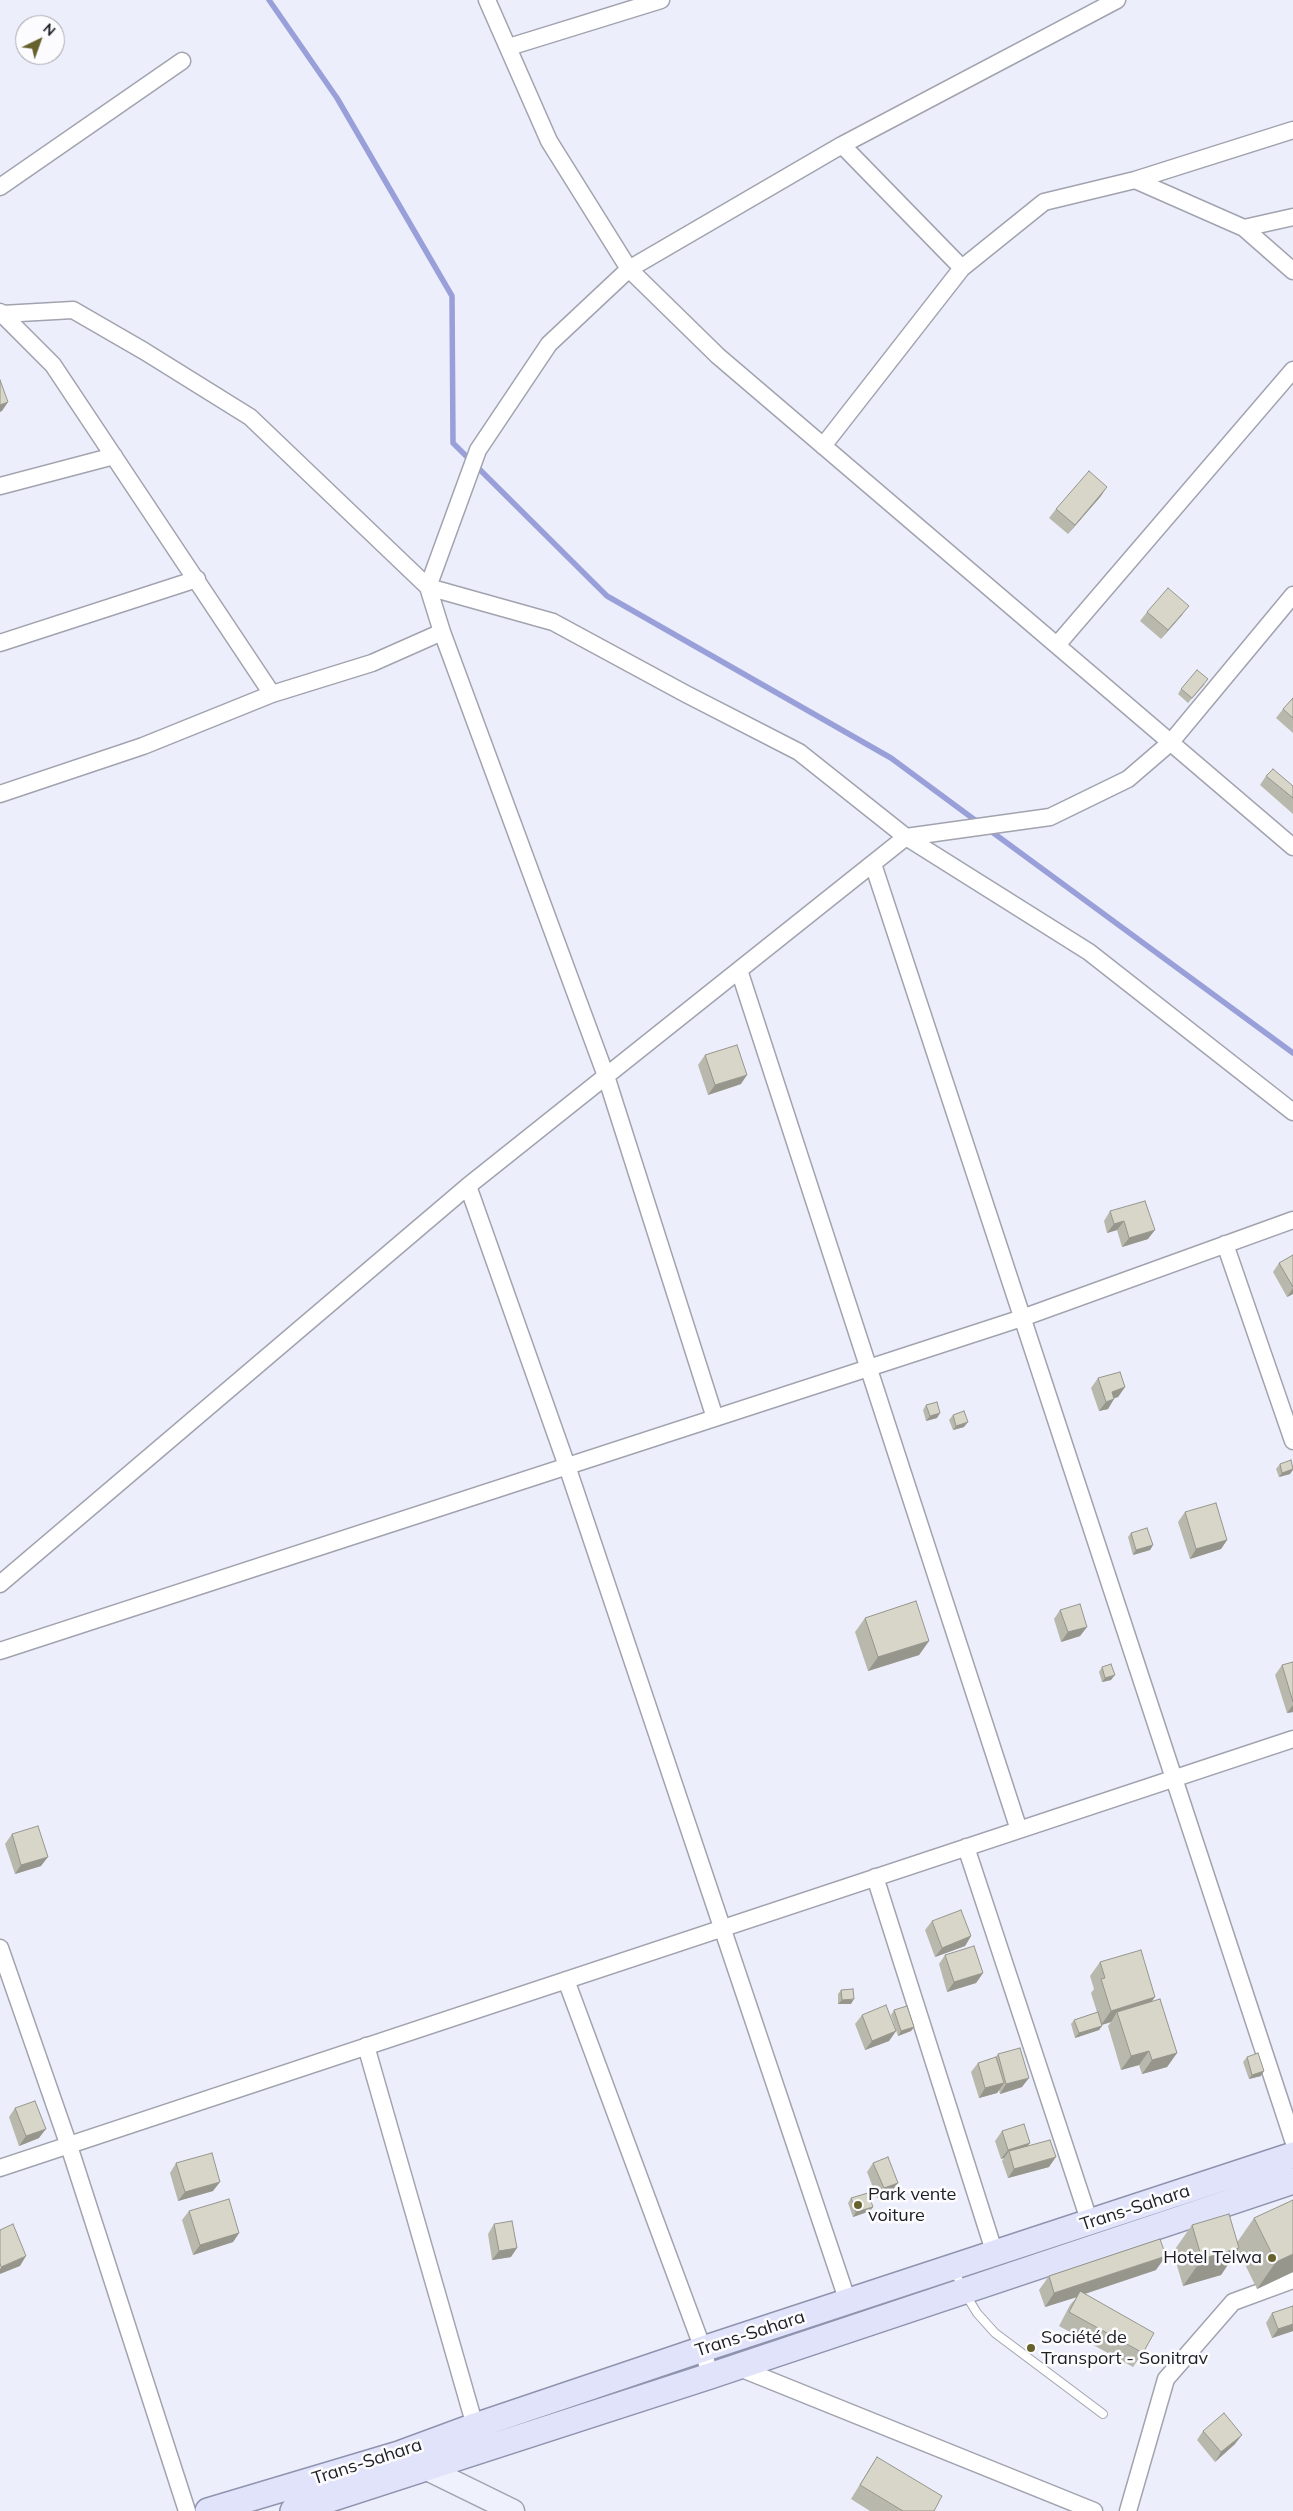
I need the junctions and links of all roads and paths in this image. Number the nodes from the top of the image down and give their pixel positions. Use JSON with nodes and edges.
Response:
{"nodes":[{"id":1,"x":487,"y":0,"type":"edge"},
{"id":2,"x":662,"y":0,"type":"edge"},
{"id":3,"x":1117,"y":0,"type":"edge"},
{"id":4,"x":509,"y":47,"type":"junction"},
{"id":5,"x":182,"y":61,"type":"dead end"},
{"id":6,"x":1293,"y":130,"type":"edge"},
{"id":7,"x":842,"y":145,"type":"junction"},
{"id":8,"x":1136,"y":180,"type":"junction"},
{"id":9,"x":0,"y":187,"type":"edge"},
{"id":10,"x":1293,"y":217,"type":"edge"},
{"id":11,"x":1244,"y":228,"type":"junction"},
{"id":12,"x":962,"y":268,"type":"junction"},
{"id":13,"x":629,"y":269,"type":"junction"},
{"id":14,"x":1293,"y":271,"type":"edge"},
{"id":15,"x":1,"y":313,"type":"edge"},
{"id":16,"x":1293,"y":370,"type":"edge"},
{"id":17,"x":823,"y":446,"type":"junction"},
{"id":18,"x":114,"y":456,"type":"junction"},
{"id":19,"x":0,"y":486,"type":"edge"},
{"id":20,"x":196,"y":578,"type":"junction"},
{"id":21,"x":428,"y":587,"type":"junction"},
{"id":22,"x":1293,"y":595,"type":"edge"},
{"id":23,"x":442,"y":632,"type":"junction"},
{"id":24,"x":0,"y":643,"type":"edge"},
{"id":25,"x":1058,"y":646,"type":"junction"},
{"id":26,"x":272,"y":694,"type":"junction"},
{"id":27,"x":1171,"y":742,"type":"junction"},
{"id":28,"x":0,"y":794,"type":"edge"},
{"id":29,"x":906,"y":837,"type":"junction"},
{"id":30,"x":1293,"y":846,"type":"edge"},
{"id":31,"x":873,"y":864,"type":"junction"},
{"id":32,"x":739,"y":970,"type":"junction"},
{"id":33,"x":606,"y":1076,"type":"junction"},
{"id":34,"x":1293,"y":1112,"type":"edge"},
{"id":35,"x":468,"y":1186,"type":"junction"},
{"id":36,"x":1293,"y":1220,"type":"edge"},
{"id":37,"x":1225,"y":1244,"type":"junction"},
{"id":38,"x":1022,"y":1318,"type":"junction"},
{"id":39,"x":869,"y":1368,"type":"junction"},
{"id":40,"x":715,"y":1418,"type":"junction"},
{"id":41,"x":1293,"y":1441,"type":"edge"},
{"id":42,"x":568,"y":1466,"type":"junction"},
{"id":43,"x":0,"y":1584,"type":"edge"},
{"id":44,"x":0,"y":1651,"type":"edge"},
{"id":45,"x":1293,"y":1739,"type":"edge"},
{"id":46,"x":1174,"y":1778,"type":"junction"},
{"id":47,"x":1019,"y":1830,"type":"junction"},
{"id":48,"x":966,"y":1847,"type":"junction"},
{"id":49,"x":875,"y":1878,"type":"junction"},
{"id":50,"x":721,"y":1928,"type":"junction"},
{"id":51,"x":0,"y":1948,"type":"edge"},
{"id":52,"x":566,"y":1980,"type":"junction"},
{"id":53,"x":366,"y":2046,"type":"junction"},
{"id":54,"x":1293,"y":2140,"type":"edge"},
{"id":55,"x":68,"y":2146,"type":"junction"},
{"id":56,"x":1293,"y":2155,"type":"edge"},
{"id":57,"x":0,"y":2168,"type":"edge"},
{"id":58,"x":1293,"y":2181,"type":"edge"},
{"id":59,"x":1090,"y":2223,"type":"junction"},
{"id":60,"x":995,"y":2254,"type":"junction"},
{"id":61,"x":953,"y":2267,"type":"junction"},
{"id":62,"x":1293,"y":2280,"type":"edge"},
{"id":63,"x":963,"y":2290,"type":"junction"},
{"id":64,"x":848,"y":2302,"type":"junction"},
{"id":65,"x":703,"y":2349,"type":"junction"},
{"id":66,"x":737,"y":2367,"type":"junction"},
{"id":67,"x":710,"y":2376,"type":"junction"},
{"id":68,"x":1103,"y":2414,"type":"dead end"},
{"id":69,"x":475,"y":2426,"type":"junction"},
{"id":70,"x":399,"y":2454,"type":"junction"},
{"id":71,"x":426,"y":2468,"type":"junction"},
{"id":72,"x":187,"y":2511,"type":"edge"},
{"id":73,"x":208,"y":2511,"type":"edge"},
{"id":74,"x":293,"y":2511,"type":"edge"},
{"id":75,"x":513,"y":2511,"type":"edge"},
{"id":76,"x":1094,"y":2511,"type":"edge"},
{"id":77,"x":1128,"y":2511,"type":"edge"}],
"edges":[{"from":1,"to":4,"type":"street"},
{"from":2,"to":4,"type":"street"},
{"from":3,"to":7,"type":"street"},
{"from":4,"to":13,"type":"street"},
{"from":5,"to":9,"type":"street"},
{"from":6,"to":8,"type":"street"},
{"from":7,"to":12,"type":"street"},
{"from":7,"to":13,"type":"street"},
{"from":8,"to":11,"type":"street"},
{"from":8,"to":12,"type":"street"},
{"from":10,"to":11,"type":"street"},
{"from":11,"to":14,"type":"street"},
{"from":12,"to":17,"type":"street"},
{"from":13,"to":17,"type":"street"},
{"from":13,"to":21,"type":"street"},
{"from":15,"to":18,"type":"street"},
{"from":15,"to":21,"type":"street"},
{"from":16,"to":25,"type":"street"},
{"from":17,"to":25,"type":"street"},
{"from":18,"to":19,"type":"street"},
{"from":18,"to":20,"type":"street"},
{"from":20,"to":24,"type":"street"},
{"from":20,"to":26,"type":"street"},
{"from":21,"to":23,"type":"street"},
{"from":21,"to":29,"type":"street"},
{"from":22,"to":27,"type":"street"},
{"from":23,"to":26,"type":"street"},
{"from":23,"to":33,"type":"street"},
{"from":25,"to":27,"type":"street"},
{"from":26,"to":28,"type":"street"},
{"from":27,"to":29,"type":"street"},
{"from":27,"to":30,"type":"street"},
{"from":29,"to":31,"type":"street"},
{"from":29,"to":34,"type":"street"},
{"from":31,"to":32,"type":"street"},
{"from":31,"to":38,"type":"street"},
{"from":32,"to":33,"type":"street"},
{"from":32,"to":39,"type":"street"},
{"from":33,"to":35,"type":"street"},
{"from":33,"to":40,"type":"street"},
{"from":35,"to":42,"type":"street"},
{"from":35,"to":43,"type":"street"},
{"from":36,"to":37,"type":"street"},
{"from":37,"to":38,"type":"street"},
{"from":37,"to":41,"type":"street"},
{"from":38,"to":39,"type":"street"},
{"from":38,"to":46,"type":"street"},
{"from":39,"to":40,"type":"street"},
{"from":39,"to":47,"type":"street"},
{"from":40,"to":42,"type":"street"},
{"from":42,"to":44,"type":"street"},
{"from":42,"to":50,"type":"street"},
{"from":45,"to":46,"type":"street"},
{"from":46,"to":47,"type":"street"},
{"from":46,"to":54,"type":"street"},
{"from":47,"to":48,"type":"street"},
{"from":48,"to":49,"type":"street"},
{"from":48,"to":59,"type":"street"},
{"from":49,"to":50,"type":"street"},
{"from":49,"to":60,"type":"street"},
{"from":50,"to":52,"type":"street"},
{"from":50,"to":64,"type":"street"},
{"from":51,"to":55,"type":"street"},
{"from":52,"to":53,"type":"street"},
{"from":52,"to":65,"type":"street"},
{"from":53,"to":55,"type":"street"},
{"from":53,"to":69,"type":"street"},
{"from":55,"to":57,"type":"street"},
{"from":55,"to":72,"type":"street"},
{"from":56,"to":59,"type":"main road","name":"Trans-Sahara"},
{"from":58,"to":63,"type":"main road","name":"Trans-Sahara"},
{"from":59,"to":60,"type":"main road","name":"Trans-Sahara"},
{"from":60,"to":61,"type":"main road","name":"Trans-Sahara"},
{"from":61,"to":63,"type":"lane"},
{"from":61,"to":64,"type":"main road","name":"Trans-Sahara"},
{"from":62,"to":77,"type":"street"},
{"from":63,"to":66,"type":"main road","name":"Trans-Sahara"},
{"from":63,"to":68,"type":"lane"},
{"from":64,"to":65,"type":"main road","name":"Trans-Sahara"},
{"from":65,"to":67,"type":"street"},
{"from":65,"to":69,"type":"main road","name":"Trans-Sahara"},
{"from":66,"to":67,"type":"main road","name":"Trans-Sahara"},
{"from":66,"to":76,"type":"street"},
{"from":67,"to":71,"type":"main road","name":"Trans-Sahara"},
{"from":69,"to":70,"type":"main road","name":"Trans-Sahara"},
{"from":70,"to":71,"type":"street"},
{"from":70,"to":73,"type":"main road","name":"Trans-Sahara"},
{"from":71,"to":74,"type":"main road","name":"Trans-Sahara"},
{"from":71,"to":75,"type":"street"}]}
